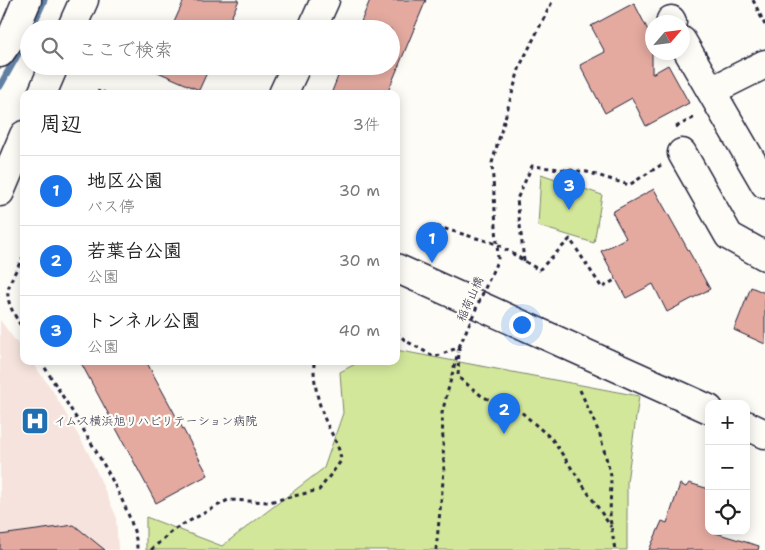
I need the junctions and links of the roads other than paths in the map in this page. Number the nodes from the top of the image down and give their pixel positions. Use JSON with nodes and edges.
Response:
{"nodes":[{"id":1,"x":27,"y":0,"type":"edge"},
{"id":2,"x":84,"y":0,"type":"edge"},
{"id":3,"x":325,"y":0,"type":"edge"},
{"id":4,"x":75,"y":20,"type":"edge"},
{"id":5,"x":316,"y":20,"type":"edge"},
{"id":6,"x":0,"y":53,"type":"edge"},
{"id":7,"x":690,"y":54,"type":"edge"},
{"id":8,"x":765,"y":64,"type":"edge"},
{"id":9,"x":50,"y":75,"type":"edge"},
{"id":10,"x":292,"y":75,"type":"edge"},
{"id":11,"x":44,"y":90,"type":"edge"},
{"id":12,"x":285,"y":90,"type":"edge"},
{"id":13,"x":715,"y":97,"type":"junction"},
{"id":14,"x":20,"y":144,"type":"edge"},
{"id":15,"x":682,"y":154,"type":"road end"},
{"id":16,"x":765,"y":184,"type":"edge"},
{"id":17,"x":0,"y":192,"type":"edge"},
{"id":18,"x":765,"y":256,"type":"edge"},
{"id":19,"x":400,"y":270,"type":"edge"},
{"id":20,"x":705,"y":407,"type":"edge"},
{"id":21,"x":750,"y":427,"type":"edge"},
{"id":22,"x":765,"y":434,"type":"edge"}],
"edges":[{"from":1,"to":6,"type":"street"},
{"from":2,"to":4,"type":"street"},
{"from":3,"to":5,"type":"street"},
{"from":7,"to":13,"type":"street"},
{"from":8,"to":13,"type":"street"},
{"from":9,"to":11,"type":"street"},
{"from":10,"to":12,"type":"street"},
{"from":13,"to":16,"type":"street"},
{"from":14,"to":17,"type":"street"},
{"from":15,"to":18,"type":"street"},
{"from":19,"to":20,"type":"street"},
{"from":21,"to":22,"type":"street"}]}
